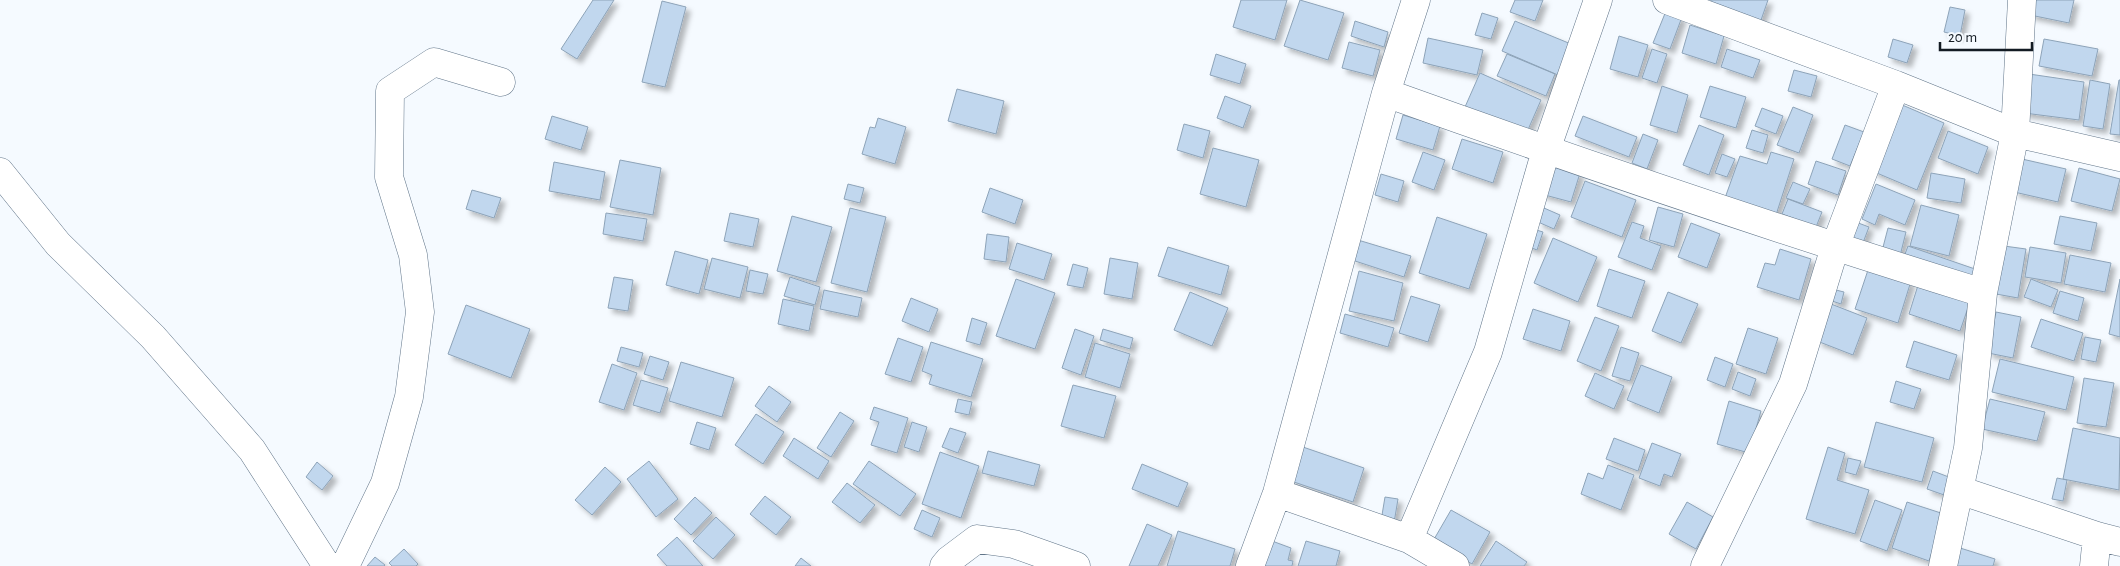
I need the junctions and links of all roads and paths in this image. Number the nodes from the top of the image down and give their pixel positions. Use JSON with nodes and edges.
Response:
{"nodes":[{"id":1,"x":1416,"y":0,"type":"edge"},
{"id":2,"x":1598,"y":0,"type":"edge"},
{"id":3,"x":1667,"y":0,"type":"edge"},
{"id":4,"x":2022,"y":0,"type":"edge"},
{"id":5,"x":501,"y":82,"type":"dead end"},
{"id":6,"x":1896,"y":84,"type":"junction"},
{"id":7,"x":1386,"y":93,"type":"junction"},
{"id":8,"x":2015,"y":133,"type":"junction"},
{"id":9,"x":1546,"y":150,"type":"junction"},
{"id":10,"x":2120,"y":157,"type":"edge"},
{"id":11,"x":0,"y":172,"type":"edge"},
{"id":12,"x":1835,"y":248,"type":"junction"},
{"id":13,"x":1983,"y":293,"type":"junction"},
{"id":14,"x":1959,"y":490,"type":"junction"},
{"id":15,"x":1277,"y":493,"type":"junction"},
{"id":16,"x":1409,"y":539,"type":"junction"},
{"id":17,"x":2108,"y":539,"type":"edge"},
{"id":18,"x":328,"y":566,"type":"edge"},
{"id":19,"x":345,"y":566,"type":"edge"},
{"id":20,"x":944,"y":566,"type":"edge"},
{"id":21,"x":1076,"y":566,"type":"edge"},
{"id":22,"x":1250,"y":566,"type":"edge"},
{"id":23,"x":1455,"y":566,"type":"edge"},
{"id":24,"x":1706,"y":566,"type":"edge"},
{"id":25,"x":1943,"y":566,"type":"edge"},
{"id":26,"x":2094,"y":566,"type":"edge"}],
"edges":[{"from":1,"to":7,"type":"street"},
{"from":2,"to":9,"type":"street"},
{"from":3,"to":6,"type":"street"},
{"from":4,"to":8,"type":"street"},
{"from":5,"to":19,"type":"street"},
{"from":6,"to":8,"type":"street"},
{"from":6,"to":12,"type":"street"},
{"from":7,"to":9,"type":"street"},
{"from":7,"to":15,"type":"street"},
{"from":8,"to":10,"type":"street"},
{"from":8,"to":13,"type":"street"},
{"from":9,"to":12,"type":"street"},
{"from":9,"to":16,"type":"street"},
{"from":11,"to":18,"type":"street"},
{"from":12,"to":13,"type":"street"},
{"from":12,"to":24,"type":"street"},
{"from":13,"to":14,"type":"street"},
{"from":14,"to":17,"type":"street"},
{"from":14,"to":25,"type":"street"},
{"from":15,"to":16,"type":"street"},
{"from":15,"to":22,"type":"street"},
{"from":16,"to":23,"type":"street"},
{"from":17,"to":26,"type":"street"},
{"from":20,"to":21,"type":"street"}]}
